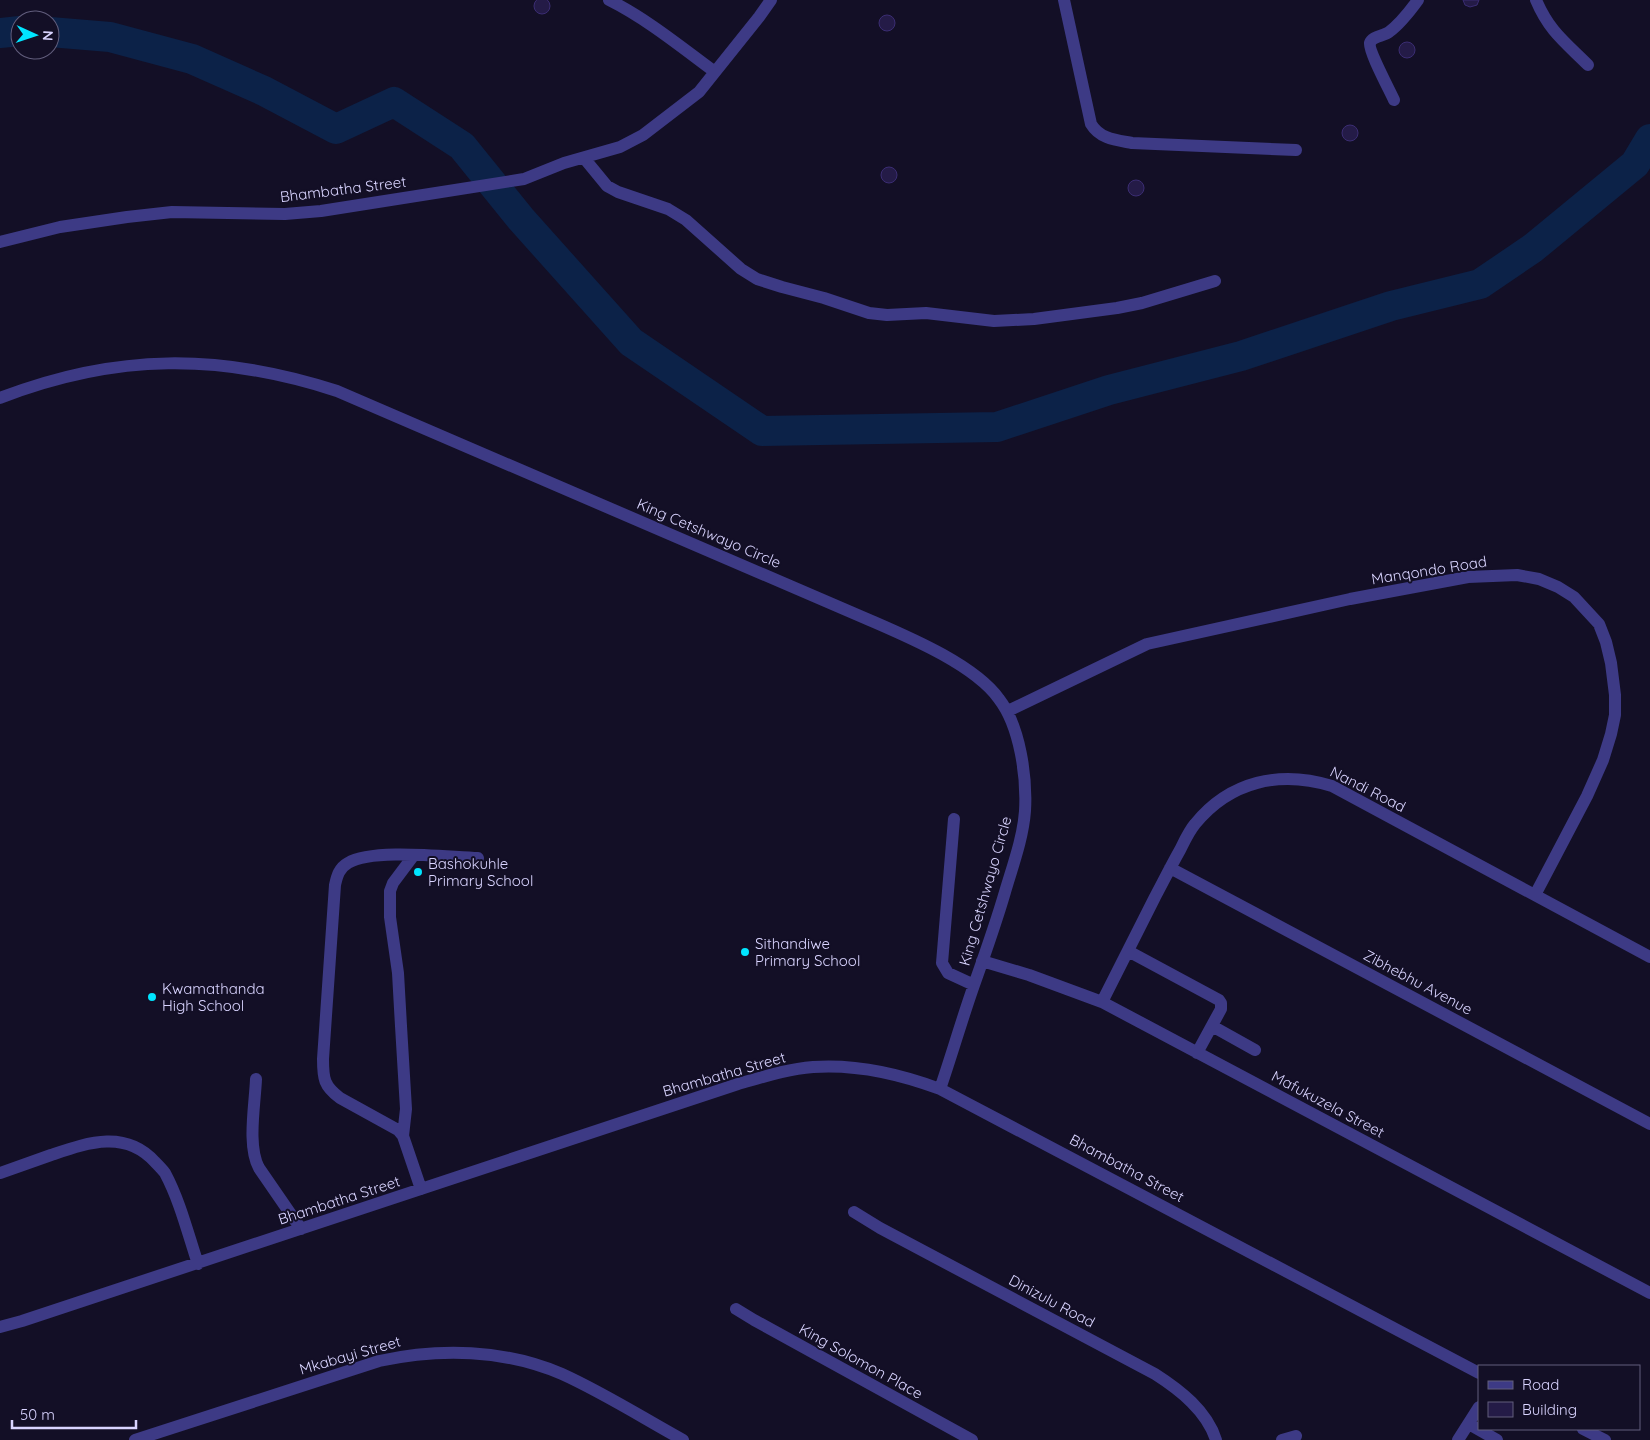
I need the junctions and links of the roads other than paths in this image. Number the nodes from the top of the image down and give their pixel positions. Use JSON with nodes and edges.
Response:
{"nodes":[{"id":1,"x":609,"y":0,"type":"edge"},
{"id":2,"x":771,"y":0,"type":"edge"},
{"id":3,"x":1064,"y":0,"type":"edge"},
{"id":4,"x":1418,"y":0,"type":"edge"},
{"id":5,"x":1536,"y":0,"type":"edge"},
{"id":6,"x":1588,"y":65,"type":"dead end"},
{"id":7,"x":715,"y":72,"type":"junction"},
{"id":8,"x":1394,"y":100,"type":"dead end"},
{"id":9,"x":1296,"y":150,"type":"dead end"},
{"id":10,"x":584,"y":158,"type":"junction"},
{"id":11,"x":0,"y":242,"type":"edge"},
{"id":12,"x":1215,"y":281,"type":"dead end"},
{"id":13,"x":0,"y":398,"type":"edge"},
{"id":14,"x":1008,"y":711,"type":"junction"},
{"id":15,"x":954,"y":819,"type":"dead end"},
{"id":16,"x":414,"y":856,"type":"junction"},
{"id":17,"x":478,"y":858,"type":"dead end"},
{"id":18,"x":1170,"y":868,"type":"junction"},
{"id":19,"x":1535,"y":895,"type":"junction"},
{"id":20,"x":1128,"y":951,"type":"junction"},
{"id":21,"x":1650,"y":957,"type":"edge"},
{"id":22,"x":982,"y":961,"type":"junction"},
{"id":23,"x":974,"y":985,"type":"junction"},
{"id":24,"x":1102,"y":1002,"type":"junction"},
{"id":25,"x":1212,"y":1026,"type":"junction"},
{"id":26,"x":1255,"y":1050,"type":"dead end"},
{"id":27,"x":1197,"y":1053,"type":"junction"},
{"id":28,"x":256,"y":1079,"type":"dead end"},
{"id":29,"x":940,"y":1089,"type":"junction"},
{"id":30,"x":1650,"y":1124,"type":"edge"},
{"id":31,"x":403,"y":1136,"type":"junction"},
{"id":32,"x":0,"y":1173,"type":"edge"},
{"id":33,"x":421,"y":1189,"type":"junction"},
{"id":34,"x":854,"y":1212,"type":"dead end"},
{"id":35,"x":301,"y":1229,"type":"junction"},
{"id":36,"x":198,"y":1264,"type":"junction"},
{"id":37,"x":1650,"y":1293,"type":"edge"},
{"id":38,"x":736,"y":1309,"type":"dead end"},
{"id":39,"x":0,"y":1327,"type":"edge"},
{"id":40,"x":1478,"y":1372,"type":"edge"},
{"id":41,"x":1478,"y":1409,"type":"edge"},
{"id":42,"x":1469,"y":1424,"type":"junction"},
{"id":43,"x":1478,"y":1429,"type":"edge"},
{"id":44,"x":1480,"y":1430,"type":"edge"},
{"id":45,"x":1585,"y":1430,"type":"edge"},
{"id":46,"x":1296,"y":1436,"type":"dead end"},
{"id":47,"x":135,"y":1440,"type":"edge"},
{"id":48,"x":683,"y":1440,"type":"edge"},
{"id":49,"x":972,"y":1440,"type":"edge"},
{"id":50,"x":1216,"y":1440,"type":"edge"},
{"id":51,"x":1282,"y":1440,"type":"edge"},
{"id":52,"x":1458,"y":1440,"type":"edge"},
{"id":53,"x":1497,"y":1440,"type":"edge"},
{"id":54,"x":1605,"y":1440,"type":"edge"}],
"edges":[{"from":1,"to":7,"type":"street"},
{"from":2,"to":7,"type":"street","name":"Bhambatha Street"},
{"from":3,"to":9,"type":"street"},
{"from":4,"to":8,"type":"street"},
{"from":5,"to":6,"type":"street"},
{"from":7,"to":10,"type":"street","name":"Bhambatha Street"},
{"from":10,"to":11,"type":"street","name":"Bhambatha Street"},
{"from":10,"to":12,"type":"street"},
{"from":13,"to":14,"type":"street","name":"King Cetshwayo Circle"},
{"from":14,"to":19,"type":"street","name":"Manqondo Road"},
{"from":14,"to":22,"type":"street","name":"King Cetshwayo Circle"},
{"from":15,"to":23,"type":"street"},
{"from":16,"to":17,"type":"street"},
{"from":16,"to":31,"type":"street"},
{"from":16,"to":31,"type":"street"},
{"from":18,"to":19,"type":"street","name":"Nandi Road"},
{"from":18,"to":20,"type":"street","name":"Nandi Road"},
{"from":18,"to":30,"type":"street","name":"Zibhebhu Avenue"},
{"from":19,"to":21,"type":"street","name":"Nandi Road"},
{"from":20,"to":24,"type":"street","name":"Nandi Road"},
{"from":20,"to":25,"type":"street"},
{"from":22,"to":23,"type":"street","name":"King Cetshwayo Circle"},
{"from":22,"to":24,"type":"street","name":"Mafukuzela Street"},
{"from":23,"to":29,"type":"street","name":"King Cetshwayo Circle"},
{"from":24,"to":27,"type":"street","name":"Mafukuzela Street"},
{"from":25,"to":26,"type":"street"},
{"from":25,"to":27,"type":"street"},
{"from":27,"to":37,"type":"street","name":"Mafukuzela Street"},
{"from":28,"to":35,"type":"street"},
{"from":29,"to":33,"type":"street","name":"Bhambatha Street"},
{"from":29,"to":40,"type":"street","name":"Bhambatha Street"},
{"from":31,"to":33,"type":"street"},
{"from":32,"to":36,"type":"street"},
{"from":33,"to":35,"type":"street","name":"Bhambatha Street"},
{"from":34,"to":50,"type":"street","name":"Dinizulu Road"},
{"from":35,"to":36,"type":"street","name":"Bhambatha Street"},
{"from":36,"to":39,"type":"street","name":"Bhambatha Street"},
{"from":38,"to":49,"type":"street","name":"King Solomon Place"},
{"from":41,"to":42,"type":"street"},
{"from":42,"to":43,"type":"street"},
{"from":42,"to":52,"type":"street"},
{"from":44,"to":53,"type":"street"},
{"from":45,"to":54,"type":"street"},
{"from":46,"to":51,"type":"street"},
{"from":47,"to":48,"type":"street","name":"Mkabayi Street"}]}
